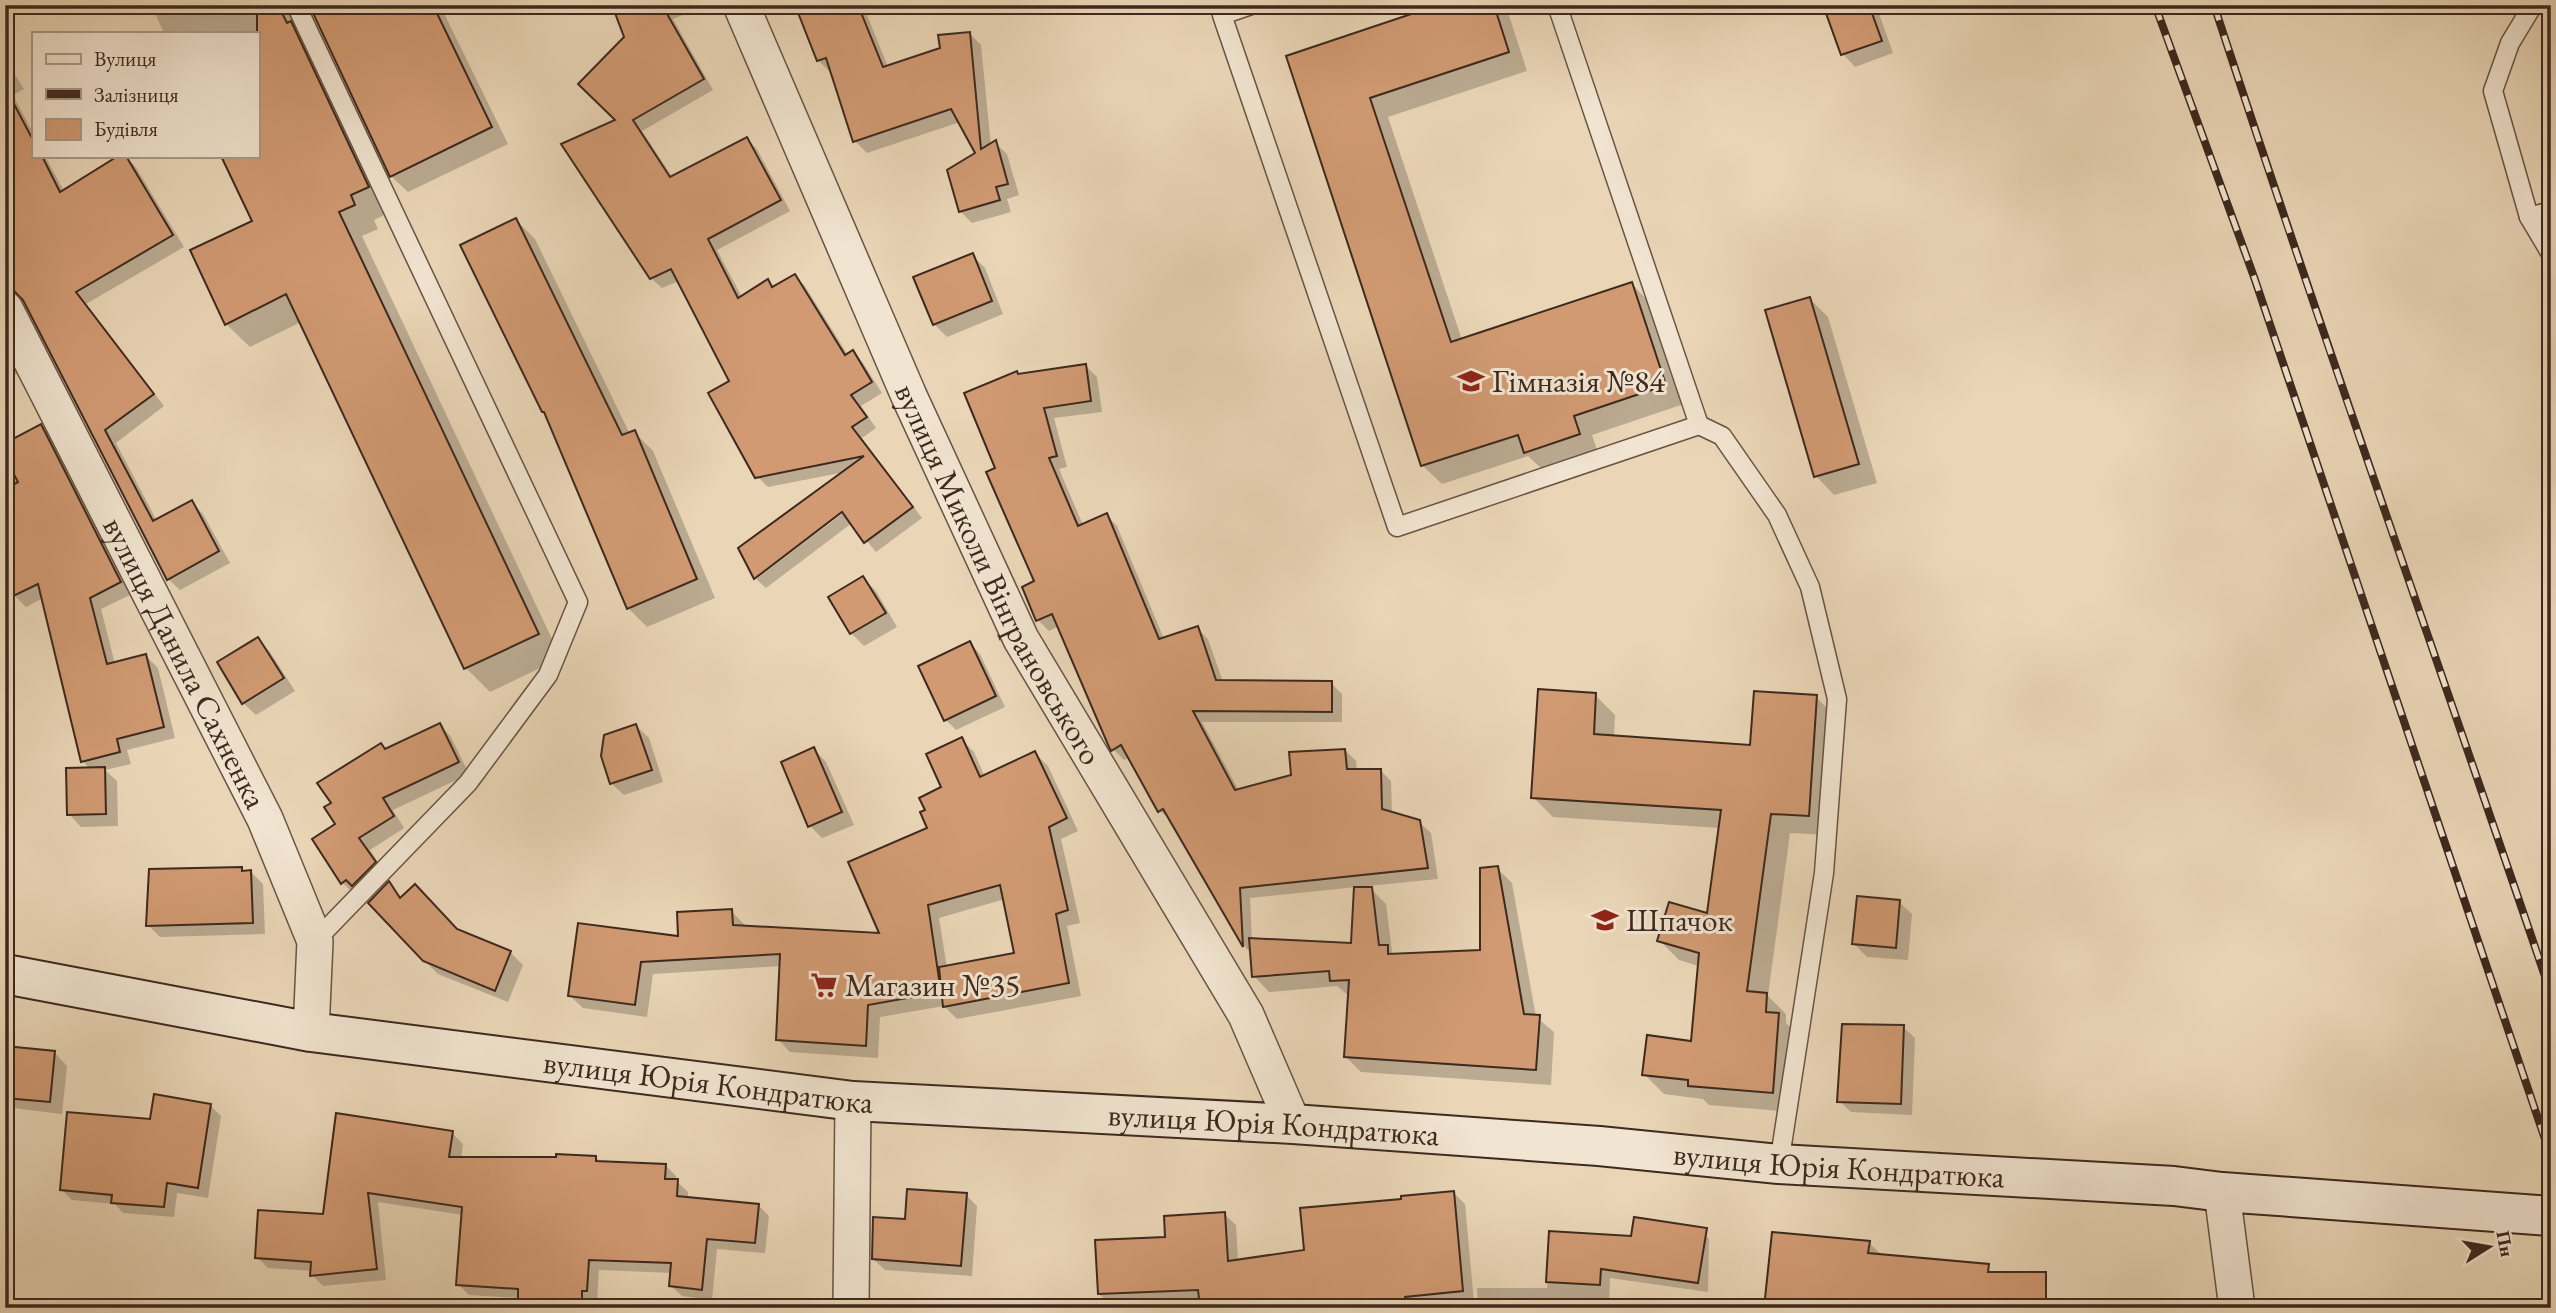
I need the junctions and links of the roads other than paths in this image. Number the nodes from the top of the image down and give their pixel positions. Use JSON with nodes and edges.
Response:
{"nodes":[{"id":1,"x":296,"y":5,"type":"edge"},
{"id":2,"x":741,"y":5,"type":"edge"},
{"id":3,"x":1251,"y":5,"type":"edge"},
{"id":4,"x":1557,"y":5,"type":"edge"},
{"id":5,"x":2533,"y":5,"type":"edge"},
{"id":6,"x":2551,"y":212,"type":"edge"},
{"id":7,"x":2529,"y":217,"type":"junction"},
{"id":8,"x":2551,"y":254,"type":"edge"},
{"id":9,"x":5,"y":309,"type":"edge"},
{"id":10,"x":1699,"y":425,"type":"junction"},
{"id":11,"x":315,"y":941,"type":"junction"},
{"id":12,"x":5,"y":974,"type":"edge"},
{"id":13,"x":311,"y":1032,"type":"junction"},
{"id":14,"x":853,"y":1101,"type":"junction"},
{"id":15,"x":1293,"y":1124,"type":"junction"},
{"id":16,"x":1779,"y":1164,"type":"junction"},
{"id":17,"x":2222,"y":1192,"type":"junction"},
{"id":18,"x":2551,"y":1216,"type":"edge"},
{"id":19,"x":851,"y":1308,"type":"edge"},
{"id":20,"x":2237,"y":1308,"type":"edge"}],
"edges":[{"from":1,"to":11,"type":"lane"},
{"from":2,"to":15,"type":"street","name":"вулиця Миколи Вінграновського"},
{"from":3,"to":10,"type":"lane"},
{"from":4,"to":10,"type":"lane"},
{"from":5,"to":7,"type":"lane"},
{"from":6,"to":7,"type":"lane"},
{"from":7,"to":8,"type":"lane"},
{"from":9,"to":11,"type":"street","name":"вулиця Данила Сахненка"},
{"from":10,"to":16,"type":"lane"},
{"from":11,"to":13,"type":"street","name":"вулиця Данила Сахненка"},
{"from":12,"to":13,"type":"street","name":"вулиця Юрія Кондратюка"},
{"from":13,"to":14,"type":"street","name":"вулиця Юрія Кондратюка"},
{"from":14,"to":15,"type":"street","name":"вулиця Юрія Кондратюка"},
{"from":14,"to":19,"type":"street"},
{"from":15,"to":16,"type":"street","name":"вулиця Юрія Кондратюка"},
{"from":16,"to":17,"type":"street","name":"вулиця Юрія Кондратюка"},
{"from":17,"to":18,"type":"street","name":"вулиця Юрія Кондратюка"},
{"from":17,"to":20,"type":"street"}]}
